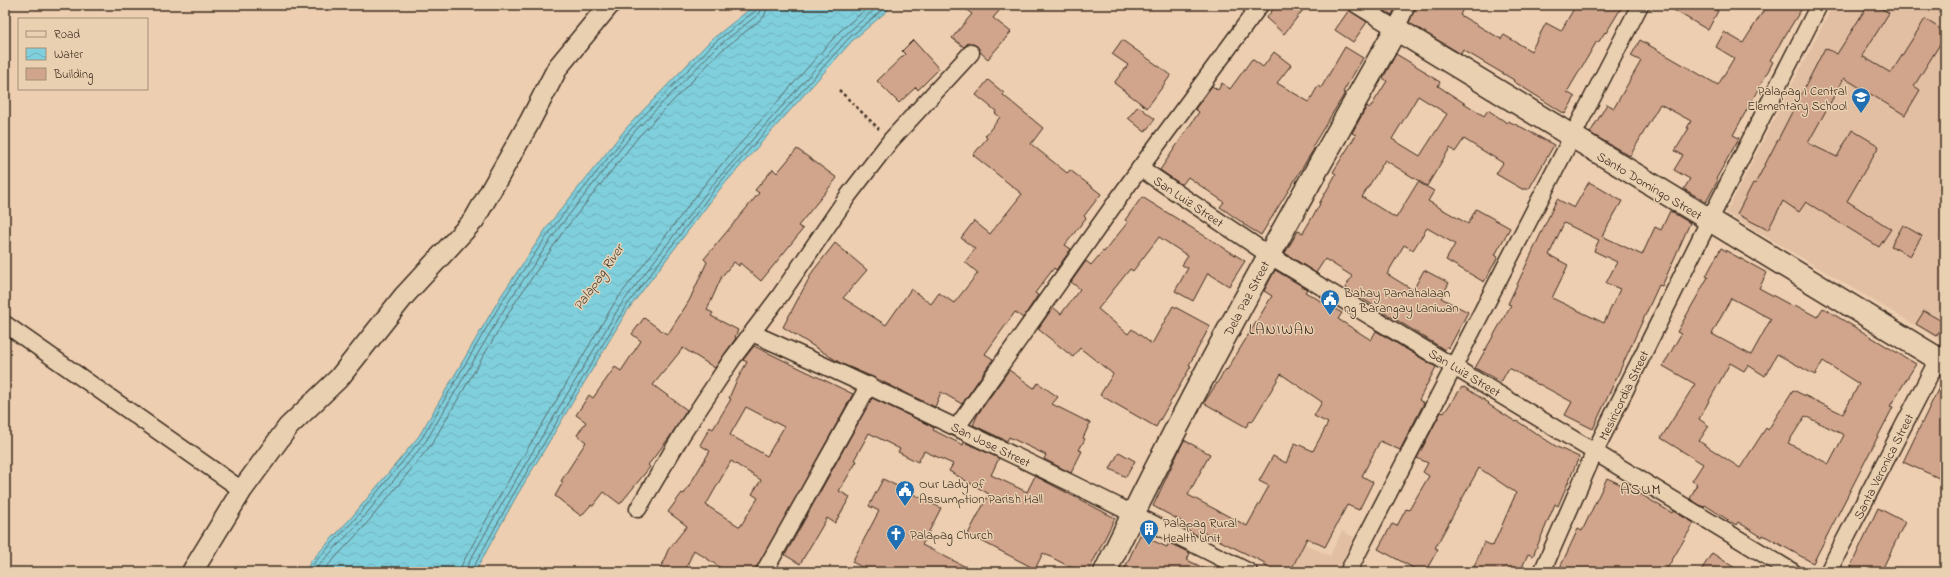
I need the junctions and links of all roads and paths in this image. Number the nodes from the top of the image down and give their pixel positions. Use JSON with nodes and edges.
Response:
{"nodes":[{"id":1,"x":608,"y":5,"type":"edge"},
{"id":2,"x":1260,"y":5,"type":"edge"},
{"id":3,"x":1357,"y":5,"type":"edge"},
{"id":4,"x":1408,"y":5,"type":"edge"},
{"id":5,"x":1640,"y":5,"type":"edge"},
{"id":6,"x":1819,"y":5,"type":"edge"},
{"id":7,"x":1396,"y":29,"type":"junction"},
{"id":8,"x":971,"y":53,"type":"dead end"},
{"id":9,"x":839,"y":90,"type":"dead end"},
{"id":10,"x":1571,"y":137,"type":"junction"},
{"id":11,"x":890,"y":140,"type":"junction"},
{"id":12,"x":1140,"y":168,"type":"junction"},
{"id":13,"x":1709,"y":221,"type":"junction"},
{"id":14,"x":1269,"y":255,"type":"junction"},
{"id":15,"x":5,"y":324,"type":"edge"},
{"id":16,"x":752,"y":333,"type":"junction"},
{"id":17,"x":1941,"y":361,"type":"edge"},
{"id":18,"x":1453,"y":365,"type":"junction"},
{"id":19,"x":869,"y":385,"type":"junction"},
{"id":20,"x":957,"y":427,"type":"junction"},
{"id":21,"x":1595,"y":451,"type":"junction"},
{"id":22,"x":242,"y":490,"type":"junction"},
{"id":23,"x":638,"y":509,"type":"dead end"},
{"id":24,"x":1133,"y":513,"type":"junction"},
{"id":25,"x":192,"y":572,"type":"edge"},
{"id":26,"x":764,"y":572,"type":"edge"},
{"id":27,"x":1105,"y":572,"type":"edge"},
{"id":28,"x":1249,"y":572,"type":"edge"},
{"id":29,"x":1348,"y":572,"type":"edge"},
{"id":30,"x":1542,"y":572,"type":"edge"},
{"id":31,"x":1792,"y":572,"type":"edge"},
{"id":32,"x":1828,"y":572,"type":"edge"}],
"edges":[{"from":1,"to":22,"type":"street"},
{"from":2,"to":12,"type":"street"},
{"from":3,"to":7,"type":"street","name":"Santo Domingo Street"},
{"from":4,"to":7,"type":"street"},
{"from":5,"to":10,"type":"street"},
{"from":6,"to":13,"type":"street","name":"Mesiricordia Street"},
{"from":7,"to":10,"type":"main road","name":"Santo Domingo Street"},
{"from":7,"to":14,"type":"main road","name":"Dela Paz Street"},
{"from":8,"to":11,"type":"street"},
{"from":9,"to":11,"type":"path"},
{"from":10,"to":13,"type":"main road","name":"Santo Domingo Street"},
{"from":10,"to":18,"type":"street"},
{"from":11,"to":16,"type":"street"},
{"from":12,"to":14,"type":"street","name":"San Luiz Street"},
{"from":12,"to":20,"type":"street"},
{"from":13,"to":17,"type":"main road","name":"Santo Domingo Street"},
{"from":13,"to":21,"type":"street","name":"Mesiricordia Street"},
{"from":14,"to":18,"type":"street","name":"San Luiz Street"},
{"from":14,"to":24,"type":"main road","name":"Dela Paz Street"},
{"from":15,"to":22,"type":"street"},
{"from":16,"to":19,"type":"street","name":"San Jose Street"},
{"from":16,"to":23,"type":"street"},
{"from":17,"to":32,"type":"street","name":"Santa Veronica Street"},
{"from":18,"to":21,"type":"street","name":"San Luiz Street"},
{"from":18,"to":29,"type":"street"},
{"from":19,"to":20,"type":"street","name":"San Jose Street"},
{"from":19,"to":26,"type":"street"},
{"from":20,"to":24,"type":"street","name":"San Jose Street"},
{"from":21,"to":30,"type":"street","name":"Mesiricordia Street"},
{"from":21,"to":31,"type":"street","name":"San Luiz Street"},
{"from":22,"to":25,"type":"street"},
{"from":24,"to":27,"type":"main road","name":"Dela Paz Street"},
{"from":24,"to":28,"type":"street","name":"San Jose Street"}]}
